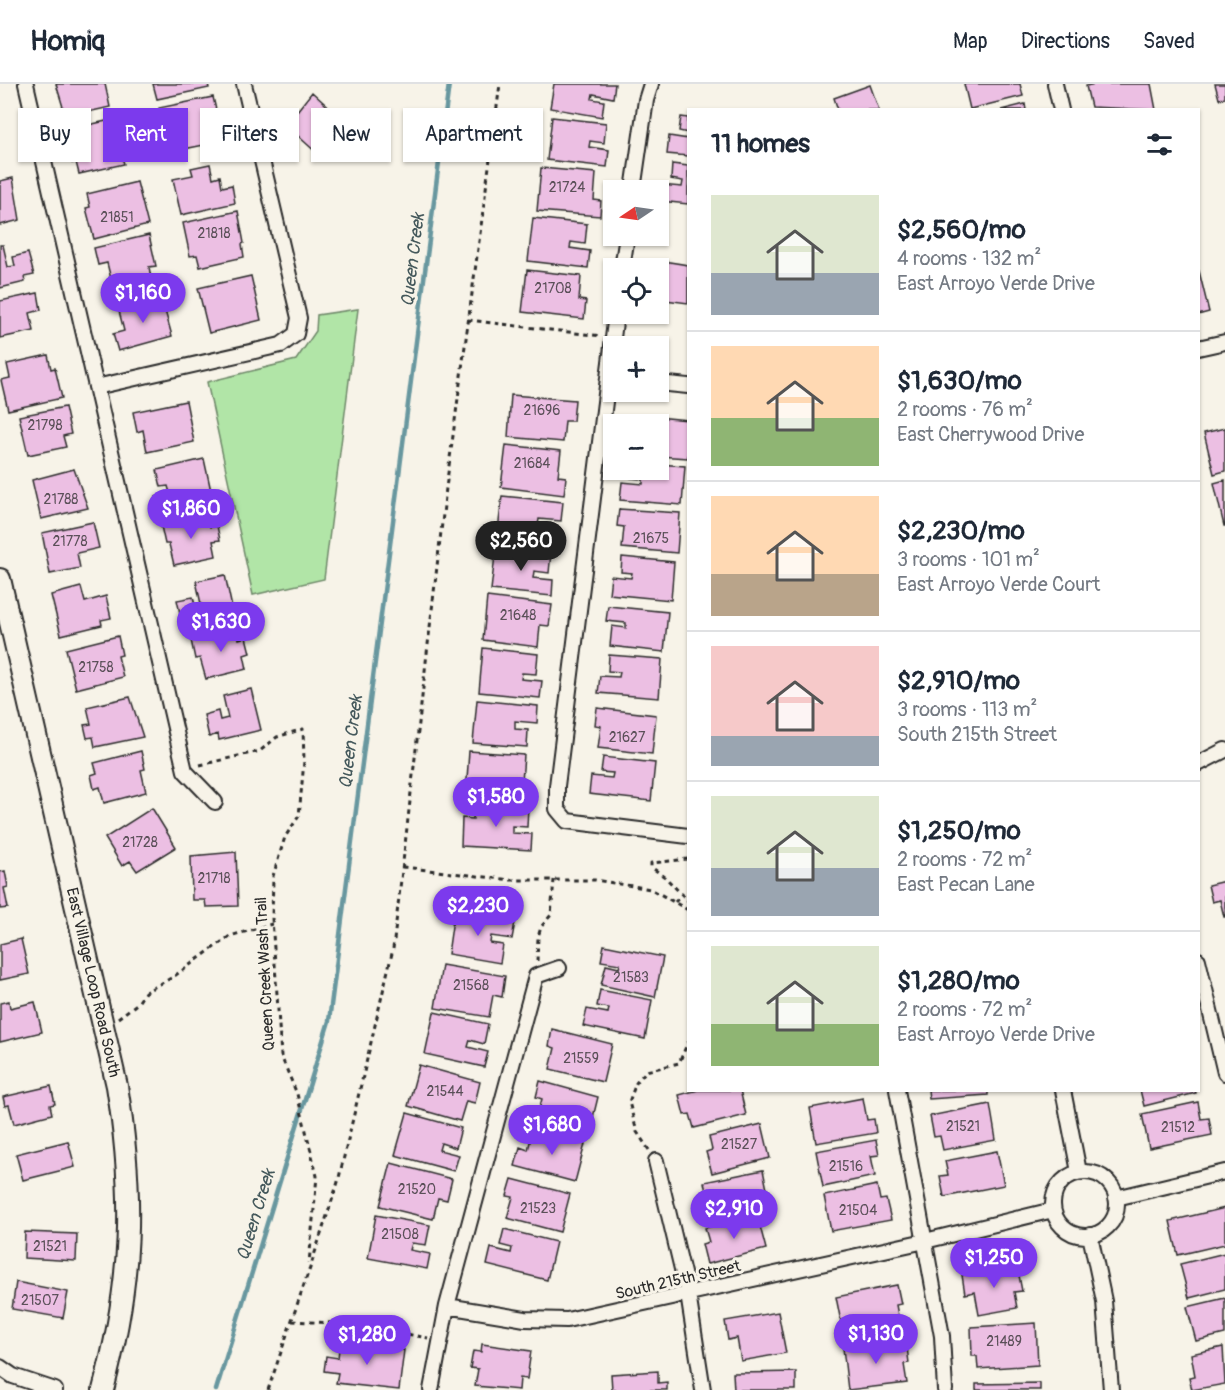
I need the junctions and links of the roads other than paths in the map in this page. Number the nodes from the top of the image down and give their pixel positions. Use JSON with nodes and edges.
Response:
{"nodes":[{"id":1,"x":26,"y":84,"type":"edge"},
{"id":2,"x":244,"y":84,"type":"edge"},
{"id":3,"x":651,"y":84,"type":"edge"},
{"id":4,"x":1055,"y":84,"type":"edge"},
{"id":5,"x":1061,"y":108,"type":"edge"},
{"id":6,"x":634,"y":180,"type":"edge"},
{"id":7,"x":1225,"y":342,"type":"edge"},
{"id":8,"x":1200,"y":348,"type":"edge"},
{"id":9,"x":669,"y":384,"type":"edge"},
{"id":10,"x":687,"y":386,"type":"edge"},
{"id":11,"x":96,"y":387,"type":"junction"},
{"id":12,"x":607,"y":402,"type":"edge"},
{"id":13,"x":0,"y":579,"type":"edge"},
{"id":14,"x":1225,"y":750,"type":"edge"},
{"id":15,"x":1200,"y":763,"type":"edge"},
{"id":16,"x":215,"y":802,"type":"dead end"},
{"id":17,"x":687,"y":836,"type":"edge"},
{"id":18,"x":559,"y":968,"type":"dead end"},
{"id":19,"x":1200,"y":968,"type":"edge"},
{"id":20,"x":1225,"y":1073,"type":"edge"},
{"id":21,"x":897,"y":1092,"type":"edge"},
{"id":22,"x":1063,"y":1092,"type":"edge"},
{"id":23,"x":656,"y":1161,"type":"road end"},
{"id":24,"x":1079,"y":1172,"type":"junction"},
{"id":25,"x":1225,"y":1172,"type":"edge"},
{"id":26,"x":1116,"y":1198,"type":"junction"},
{"id":27,"x":1053,"y":1210,"type":"junction"},
{"id":28,"x":1090,"y":1235,"type":"junction"},
{"id":29,"x":925,"y":1242,"type":"junction"},
{"id":30,"x":688,"y":1294,"type":"junction"},
{"id":31,"x":447,"y":1306,"type":"junction"},
{"id":32,"x":0,"y":1367,"type":"edge"},
{"id":33,"x":55,"y":1390,"type":"edge"},
{"id":34,"x":103,"y":1390,"type":"edge"},
{"id":35,"x":431,"y":1390,"type":"edge"},
{"id":36,"x":703,"y":1390,"type":"edge"},
{"id":37,"x":945,"y":1390,"type":"edge"},
{"id":38,"x":1111,"y":1390,"type":"edge"}],
"edges":[{"from":1,"to":11,"type":"street"},
{"from":2,"to":11,"type":"street"},
{"from":3,"to":6,"type":"street"},
{"from":4,"to":5,"type":"street"},
{"from":7,"to":8,"type":"street"},
{"from":9,"to":10,"type":"street"},
{"from":11,"to":16,"type":"street"},
{"from":12,"to":17,"type":"street"},
{"from":13,"to":34,"type":"street","name":"East Village Loop Road South"},
{"from":14,"to":15,"type":"street"},
{"from":18,"to":31,"type":"street"},
{"from":19,"to":20,"type":"street"},
{"from":21,"to":29,"type":"street"},
{"from":22,"to":24,"type":"street"},
{"from":23,"to":30,"type":"street"},
{"from":24,"to":26,"type":"street"},
{"from":24,"to":27,"type":"street"},
{"from":25,"to":26,"type":"street"},
{"from":26,"to":28,"type":"street"},
{"from":27,"to":28,"type":"street"},
{"from":27,"to":29,"type":"street","name":"South 215th Street"},
{"from":28,"to":38,"type":"street"},
{"from":29,"to":30,"type":"street","name":"South 215th Street"},
{"from":29,"to":37,"type":"street"},
{"from":30,"to":31,"type":"street","name":"South 215th Street"},
{"from":30,"to":36,"type":"street"},
{"from":31,"to":35,"type":"street"},
{"from":32,"to":33,"type":"street"}]}
